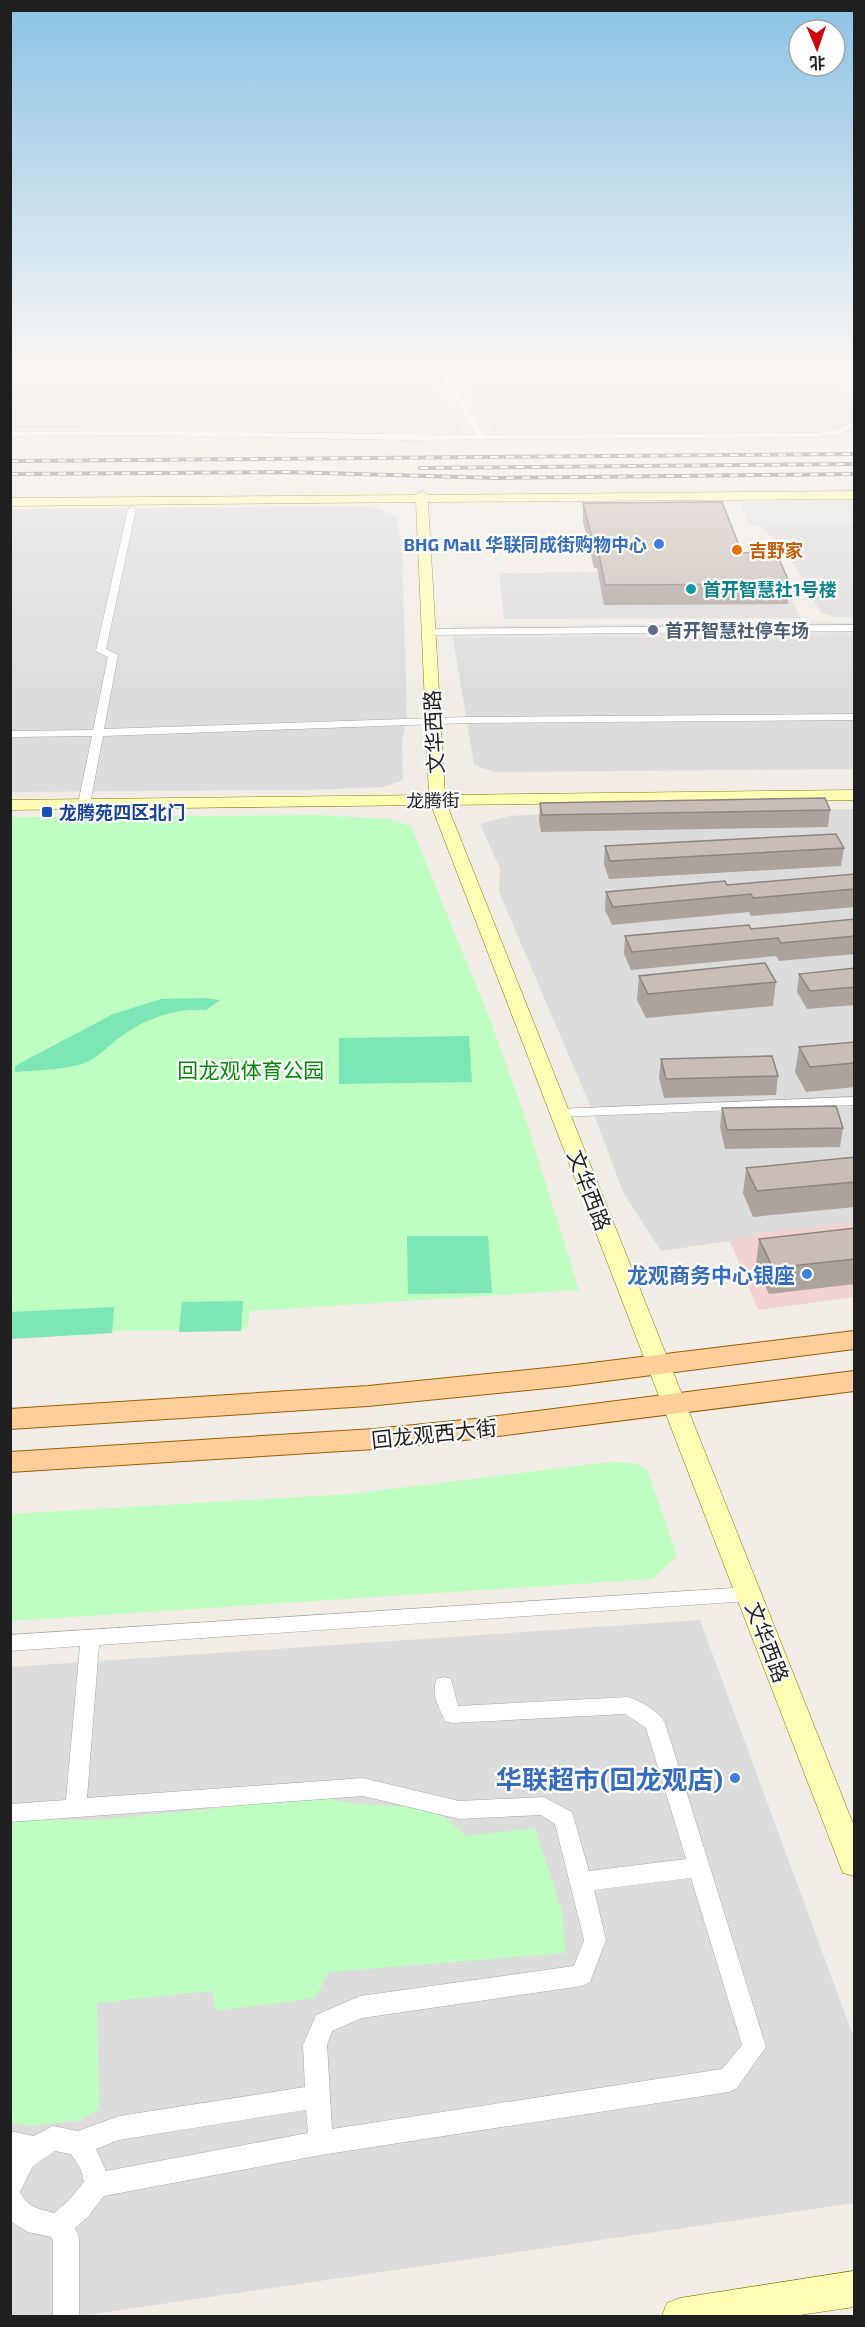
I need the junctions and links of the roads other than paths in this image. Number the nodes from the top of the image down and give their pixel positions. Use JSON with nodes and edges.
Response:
{"nodes":[{"id":1,"x":855,"y":494,"type":"edge"},
{"id":2,"x":422,"y":497,"type":"junction"},
{"id":3,"x":550,"y":498,"type":"junction"},
{"id":4,"x":10,"y":500,"type":"edge"},
{"id":5,"x":282,"y":500,"type":"junction"},
{"id":6,"x":132,"y":509,"type":"dead end"},
{"id":7,"x":424,"y":537,"type":"junction"},
{"id":8,"x":855,"y":628,"type":"edge"},
{"id":9,"x":428,"y":632,"type":"junction"},
{"id":10,"x":855,"y":717,"type":"edge"},
{"id":11,"x":433,"y":721,"type":"junction"},
{"id":12,"x":97,"y":733,"type":"junction"},
{"id":13,"x":10,"y":734,"type":"edge"},
{"id":14,"x":855,"y":795,"type":"edge"},
{"id":15,"x":438,"y":800,"type":"junction"},
{"id":16,"x":84,"y":804,"type":"junction"},
{"id":17,"x":10,"y":805,"type":"edge"},
{"id":18,"x":855,"y":1101,"type":"edge"},
{"id":19,"x":560,"y":1113,"type":"junction"},
{"id":20,"x":855,"y":1340,"type":"edge"},
{"id":21,"x":659,"y":1365,"type":"junction"},
{"id":22,"x":855,"y":1381,"type":"edge"},
{"id":23,"x":674,"y":1403,"type":"junction"},
{"id":24,"x":10,"y":1419,"type":"edge"},
{"id":25,"x":10,"y":1462,"type":"edge"},
{"id":26,"x":749,"y":1594,"type":"junction"},
{"id":27,"x":90,"y":1638,"type":"junction"},
{"id":28,"x":10,"y":1643,"type":"edge"},
{"id":29,"x":444,"y":1684,"type":"dead end"},
{"id":30,"x":76,"y":1809,"type":"junction"},
{"id":31,"x":10,"y":1813,"type":"edge"},
{"id":32,"x":855,"y":1863,"type":"edge"},
{"id":33,"x":699,"y":1867,"type":"junction"},
{"id":34,"x":582,"y":1882,"type":"junction"},
{"id":35,"x":317,"y":2097,"type":"junction"},
{"id":36,"x":78,"y":2143,"type":"junction"},
{"id":37,"x":321,"y":2143,"type":"junction"},
{"id":38,"x":10,"y":2144,"type":"edge"},
{"id":39,"x":35,"y":2149,"type":"junction"},
{"id":40,"x":10,"y":2185,"type":"edge"},
{"id":41,"x":97,"y":2185,"type":"junction"},
{"id":42,"x":10,"y":2199,"type":"edge"},
{"id":43,"x":11,"y":2206,"type":"edge"},
{"id":44,"x":58,"y":2226,"type":"junction"},
{"id":45,"x":855,"y":2289,"type":"edge"},
{"id":46,"x":66,"y":2316,"type":"edge"},
{"id":47,"x":680,"y":2316,"type":"edge"}],
"edges":[{"from":1,"to":2,"type":"main road"},
{"from":1,"to":3,"type":"main road"},
{"from":2,"to":3,"type":"main road"},
{"from":2,"to":4,"type":"main road"},
{"from":2,"to":5,"type":"main road"},
{"from":2,"to":7,"type":"main road","name":"文华西路"},
{"from":3,"to":7,"type":"main road"},
{"from":4,"to":5,"type":"main road"},
{"from":5,"to":7,"type":"main road"},
{"from":6,"to":12,"type":"street"},
{"from":7,"to":9,"type":"main road","name":"文华西路"},
{"from":8,"to":9,"type":"street"},
{"from":9,"to":11,"type":"main road","name":"文华西路"},
{"from":10,"to":11,"type":"street"},
{"from":11,"to":12,"type":"street"},
{"from":11,"to":15,"type":"main road","name":"文华西路"},
{"from":12,"to":13,"type":"street"},
{"from":12,"to":16,"type":"street"},
{"from":14,"to":15,"type":"main road","name":"龙腾街"},
{"from":15,"to":16,"type":"main road","name":"龙腾街"},
{"from":15,"to":19,"type":"main road","name":"文华西路"},
{"from":16,"to":17,"type":"main road","name":"龙腾街"},
{"from":18,"to":19,"type":"street"},
{"from":19,"to":21,"type":"main road","name":"文华西路"},
{"from":20,"to":21,"type":"main road","name":"回龙观西大街"},
{"from":21,"to":23,"type":"main road","name":"文华西路"},
{"from":21,"to":24,"type":"main road","name":"回龙观西大街"},
{"from":22,"to":23,"type":"main road","name":"回龙观西大街"},
{"from":23,"to":25,"type":"main road","name":"回龙观西大街"},
{"from":23,"to":26,"type":"main road","name":"文华西路"},
{"from":26,"to":27,"type":"street"},
{"from":26,"to":32,"type":"main road","name":"文华西路"},
{"from":27,"to":28,"type":"street"},
{"from":27,"to":30,"type":"street"},
{"from":29,"to":33,"type":"street"},
{"from":30,"to":31,"type":"street"},
{"from":30,"to":34,"type":"street"},
{"from":33,"to":34,"type":"street"},
{"from":33,"to":37,"type":"street"},
{"from":34,"to":35,"type":"street"},
{"from":35,"to":36,"type":"street"},
{"from":35,"to":37,"type":"street"},
{"from":36,"to":39,"type":"street"},
{"from":36,"to":41,"type":"street"},
{"from":37,"to":41,"type":"street"},
{"from":38,"to":39,"type":"street"},
{"from":39,"to":40,"type":"street"},
{"from":41,"to":44,"type":"street"},
{"from":42,"to":43,"type":"street"},
{"from":43,"to":44,"type":"street"},
{"from":44,"to":46,"type":"street"},
{"from":45,"to":47,"type":"main road"}]}
